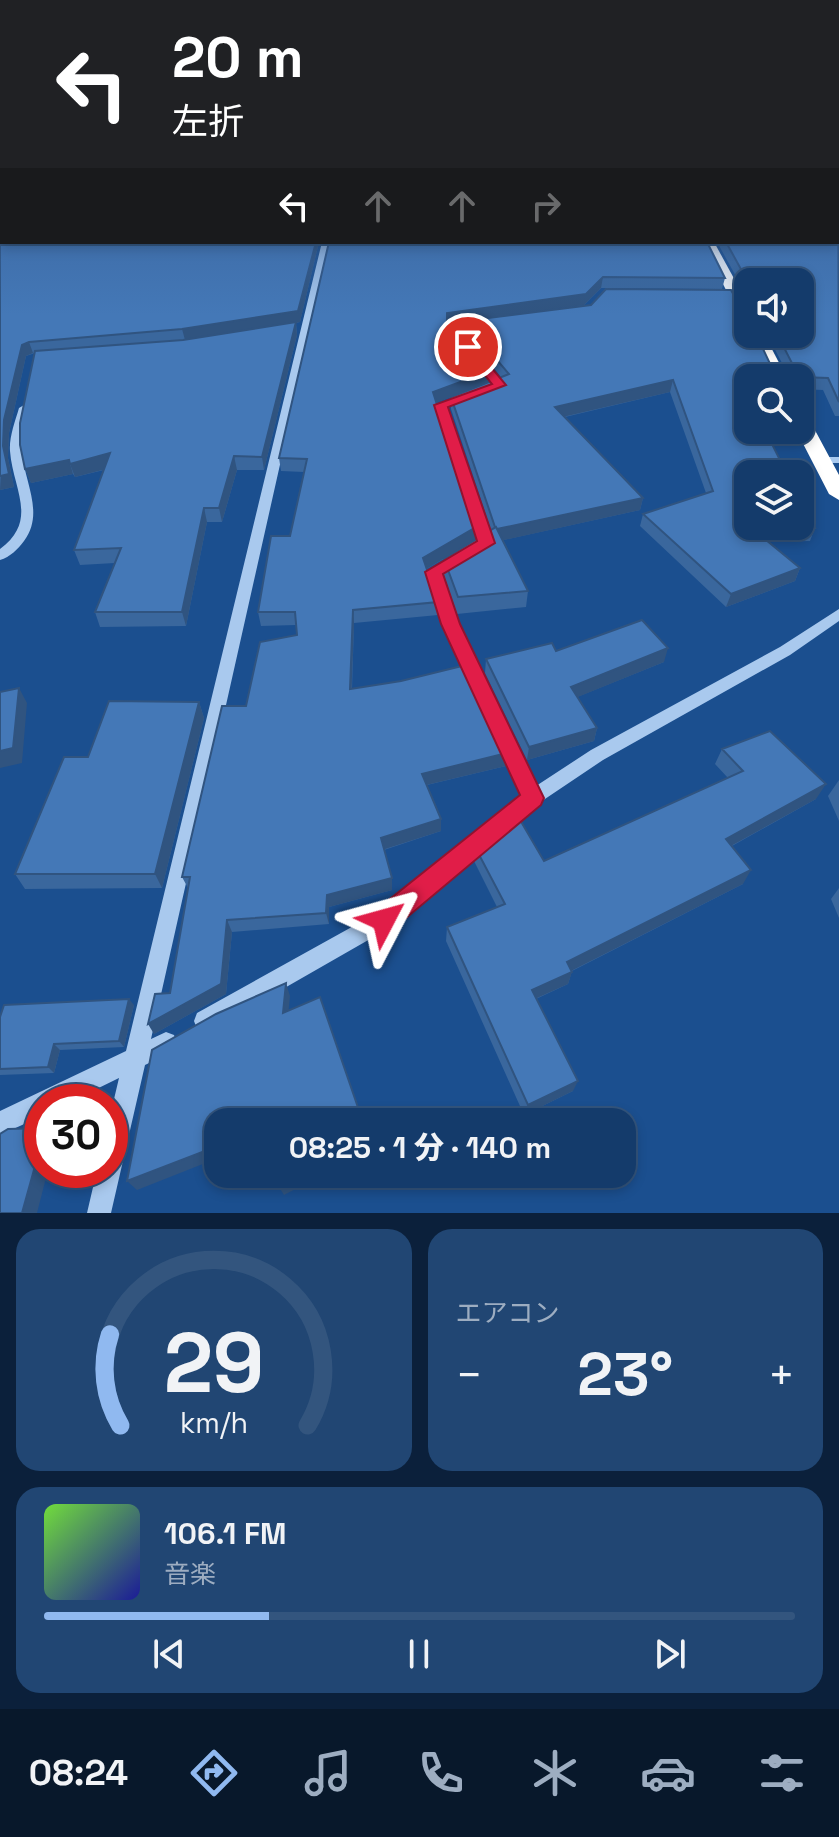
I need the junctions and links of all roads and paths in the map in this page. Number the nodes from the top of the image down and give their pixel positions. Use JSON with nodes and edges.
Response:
{"nodes":[{"id":1,"x":325,"y":244,"type":"edge"},
{"id":2,"x":709,"y":244,"type":"edge"},
{"id":3,"x":734,"y":301,"type":"edge"},
{"id":4,"x":498,"y":322,"type":"edge"},
{"id":5,"x":471,"y":351,"type":"edge"},
{"id":6,"x":28,"y":388,"type":"edge"},
{"id":7,"x":485,"y":390,"type":"edge"},
{"id":8,"x":814,"y":438,"type":"edge"},
{"id":9,"x":830,"y":460,"type":"edge"},
{"id":10,"x":839,"y":494,"type":"edge"},
{"id":11,"x":0,"y":556,"type":"edge"},
{"id":12,"x":839,"y":614,"type":"edge"},
{"id":13,"x":533,"y":798,"type":"junction"},
{"id":14,"x":135,"y":1061,"type":"junction"},
{"id":15,"x":85,"y":1084,"type":"edge"},
{"id":16,"x":128,"y":1091,"type":"edge"},
{"id":17,"x":24,"y":1112,"type":"edge"},
{"id":18,"x":0,"y":1123,"type":"edge"},
{"id":19,"x":105,"y":1188,"type":"edge"},
{"id":20,"x":99,"y":1213,"type":"edge"}],
"edges":[{"from":1,"to":14,"type":"street"},
{"from":2,"to":3,"type":"highway"},
{"from":4,"to":5,"type":"street"},
{"from":6,"to":11,"type":"street"},
{"from":7,"to":13,"type":"street"},
{"from":8,"to":9,"type":"highway"},
{"from":9,"to":10,"type":"highway"},
{"from":12,"to":13,"type":"street"},
{"from":13,"to":14,"type":"street"},
{"from":14,"to":15,"type":"street"},
{"from":14,"to":16,"type":"street"},
{"from":17,"to":18,"type":"street"},
{"from":19,"to":20,"type":"street"}]}
